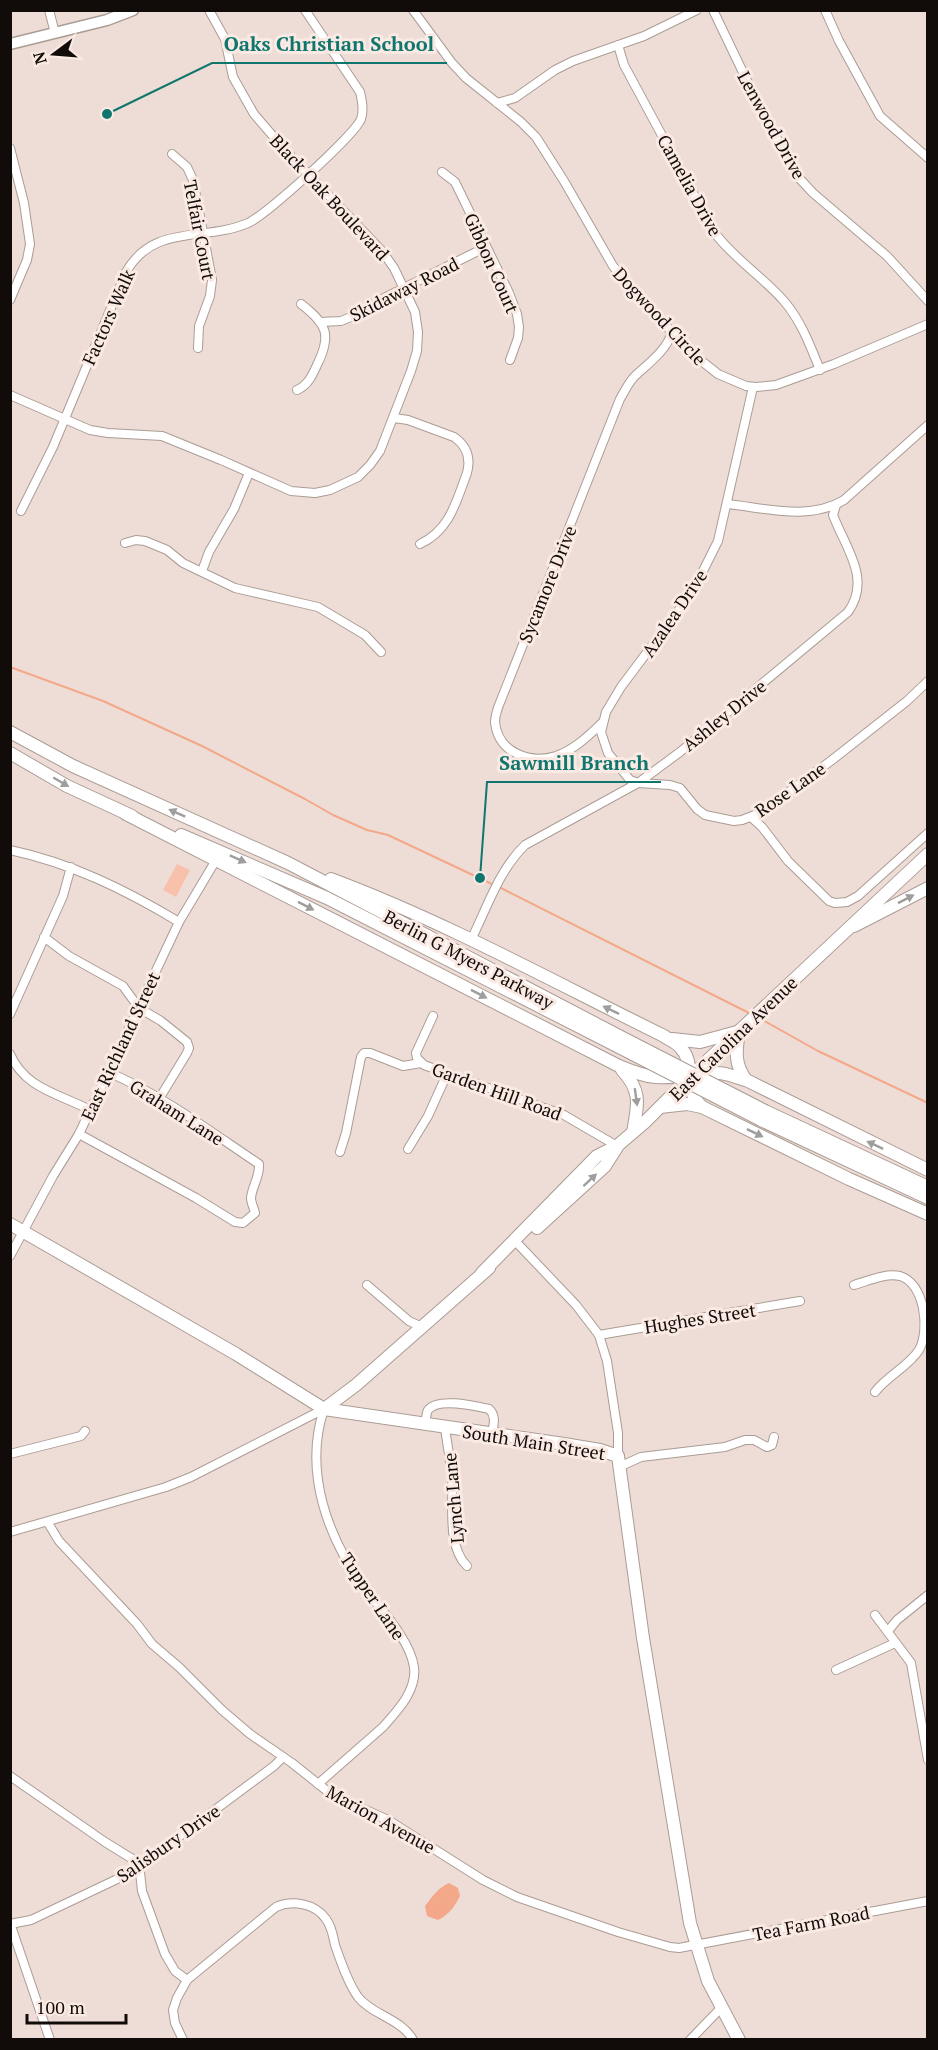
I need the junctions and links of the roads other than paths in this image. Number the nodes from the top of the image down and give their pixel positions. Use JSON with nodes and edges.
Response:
{"nodes":[{"id":1,"x":49,"y":10,"type":"edge"},
{"id":2,"x":133,"y":10,"type":"edge"},
{"id":3,"x":209,"y":10,"type":"edge"},
{"id":4,"x":305,"y":10,"type":"edge"},
{"id":5,"x":413,"y":10,"type":"edge"},
{"id":6,"x":698,"y":10,"type":"edge"},
{"id":7,"x":713,"y":10,"type":"edge"},
{"id":8,"x":825,"y":10,"type":"edge"},
{"id":9,"x":54,"y":33,"type":"junction"},
{"id":10,"x":10,"y":44,"type":"edge"},
{"id":11,"x":618,"y":45,"type":"junction"},
{"id":12,"x":497,"y":103,"type":"junction"},
{"id":13,"x":10,"y":148,"type":"edge"},
{"id":14,"x":172,"y":154,"type":"dead end"},
{"id":15,"x":927,"y":158,"type":"edge"},
{"id":16,"x":442,"y":172,"type":"dead end"},
{"id":17,"x":308,"y":174,"type":"junction"},
{"id":18,"x":15,"y":186,"type":"edge"},
{"id":19,"x":202,"y":232,"type":"junction"},
{"id":20,"x":486,"y":247,"type":"junction"},
{"id":21,"x":404,"y":288,"type":"junction"},
{"id":22,"x":10,"y":300,"type":"edge"},
{"id":23,"x":927,"y":301,"type":"edge"},
{"id":24,"x":301,"y":304,"type":"dead end"},
{"id":25,"x":320,"y":322,"type":"junction"},
{"id":26,"x":927,"y":324,"type":"edge"},
{"id":27,"x":672,"y":332,"type":"junction"},
{"id":28,"x":198,"y":348,"type":"dead end"},
{"id":29,"x":510,"y":360,"type":"dead end"},
{"id":30,"x":820,"y":370,"type":"junction"},
{"id":31,"x":753,"y":387,"type":"junction"},
{"id":32,"x":297,"y":390,"type":"dead end"},
{"id":33,"x":10,"y":395,"type":"edge"},
{"id":34,"x":394,"y":418,"type":"junction"},
{"id":35,"x":66,"y":419,"type":"junction"},
{"id":36,"x":926,"y":429,"type":"edge"},
{"id":37,"x":249,"y":473,"type":"junction"},
{"id":38,"x":728,"y":504,"type":"junction"},
{"id":39,"x":836,"y":505,"type":"junction"},
{"id":40,"x":21,"y":511,"type":"dead end"},
{"id":41,"x":125,"y":543,"type":"dead end"},
{"id":42,"x":420,"y":544,"type":"dead end"},
{"id":43,"x":202,"y":571,"type":"junction"},
{"id":44,"x":381,"y":652,"type":"dead end"},
{"id":45,"x":927,"y":681,"type":"edge"},
{"id":46,"x":602,"y":723,"type":"junction"},
{"id":47,"x":10,"y":732,"type":"edge"},
{"id":48,"x":10,"y":753,"type":"edge"},
{"id":49,"x":638,"y":783,"type":"junction"},
{"id":50,"x":126,"y":814,"type":"junction"},
{"id":51,"x":751,"y":817,"type":"junction"},
{"id":52,"x":927,"y":833,"type":"edge"},
{"id":53,"x":10,"y":850,"type":"edge"},
{"id":54,"x":927,"y":854,"type":"edge"},
{"id":55,"x":216,"y":860,"type":"junction"},
{"id":56,"x":288,"y":863,"type":"junction"},
{"id":57,"x":71,"y":867,"type":"junction"},
{"id":58,"x":927,"y":888,"type":"edge"},
{"id":59,"x":179,"y":922,"type":"junction"},
{"id":60,"x":848,"y":929,"type":"junction"},
{"id":61,"x":44,"y":937,"type":"junction"},
{"id":62,"x":471,"y":940,"type":"junction"},
{"id":63,"x":139,"y":1008,"type":"junction"},
{"id":64,"x":10,"y":1014,"type":"edge"},
{"id":65,"x":433,"y":1016,"type":"dead end"},
{"id":66,"x":741,"y":1029,"type":"junction"},
{"id":67,"x":664,"y":1036,"type":"junction"},
{"id":68,"x":617,"y":1041,"type":"junction"},
{"id":69,"x":10,"y":1054,"type":"edge"},
{"id":70,"x":421,"y":1063,"type":"junction"},
{"id":71,"x":619,"y":1066,"type":"junction"},
{"id":72,"x":108,"y":1072,"type":"junction"},
{"id":73,"x":447,"y":1074,"type":"junction"},
{"id":74,"x":690,"y":1077,"type":"junction"},
{"id":75,"x":746,"y":1080,"type":"junction"},
{"id":76,"x":159,"y":1099,"type":"junction"},
{"id":77,"x":660,"y":1107,"type":"junction"},
{"id":78,"x":702,"y":1107,"type":"junction"},
{"id":79,"x":90,"y":1110,"type":"junction"},
{"id":80,"x":763,"y":1115,"type":"junction"},
{"id":81,"x":633,"y":1132,"type":"junction"},
{"id":82,"x":79,"y":1134,"type":"junction"},
{"id":83,"x":617,"y":1146,"type":"junction"},
{"id":84,"x":408,"y":1149,"type":"dead end"},
{"id":85,"x":340,"y":1152,"type":"dead end"},
{"id":86,"x":927,"y":1170,"type":"edge"},
{"id":87,"x":927,"y":1187,"type":"edge"},
{"id":88,"x":927,"y":1197,"type":"edge"},
{"id":89,"x":927,"y":1214,"type":"edge"},
{"id":90,"x":10,"y":1224,"type":"edge"},
{"id":91,"x":24,"y":1232,"type":"junction"},
{"id":92,"x":518,"y":1244,"type":"junction"},
{"id":93,"x":10,"y":1256,"type":"edge"},
{"id":94,"x":482,"y":1273,"type":"junction"},
{"id":95,"x":367,"y":1285,"type":"dead end"},
{"id":96,"x":854,"y":1285,"type":"dead end"},
{"id":97,"x":800,"y":1301,"type":"dead end"},
{"id":98,"x":926,"y":1310,"type":"edge"},
{"id":99,"x":422,"y":1327,"type":"junction"},
{"id":100,"x":599,"y":1335,"type":"junction"},
{"id":101,"x":875,"y":1392,"type":"dead end"},
{"id":102,"x":324,"y":1409,"type":"junction"},
{"id":103,"x":425,"y":1424,"type":"junction"},
{"id":104,"x":445,"y":1428,"type":"junction"},
{"id":105,"x":85,"y":1431,"type":"dead end"},
{"id":106,"x":492,"y":1435,"type":"junction"},
{"id":107,"x":774,"y":1437,"type":"dead end"},
{"id":108,"x":10,"y":1454,"type":"edge"},
{"id":109,"x":619,"y":1462,"type":"junction"},
{"id":110,"x":48,"y":1522,"type":"junction"},
{"id":111,"x":10,"y":1532,"type":"edge"},
{"id":112,"x":467,"y":1566,"type":"dead end"},
{"id":113,"x":927,"y":1595,"type":"edge"},
{"id":114,"x":875,"y":1615,"type":"dead end"},
{"id":115,"x":888,"y":1631,"type":"junction"},
{"id":116,"x":895,"y":1643,"type":"junction"},
{"id":117,"x":836,"y":1670,"type":"dead end"},
{"id":118,"x":283,"y":1757,"type":"junction"},
{"id":119,"x":927,"y":1760,"type":"edge"},
{"id":120,"x":10,"y":1776,"type":"edge"},
{"id":121,"x":318,"y":1784,"type":"junction"},
{"id":122,"x":141,"y":1867,"type":"junction"},
{"id":123,"x":927,"y":1901,"type":"edge"},
{"id":124,"x":11,"y":1924,"type":"edge"},
{"id":125,"x":695,"y":1944,"type":"junction"},
{"id":126,"x":187,"y":1980,"type":"junction"},
{"id":127,"x":721,"y":2008,"type":"junction"},
{"id":128,"x":50,"y":2040,"type":"edge"},
{"id":129,"x":183,"y":2040,"type":"edge"},
{"id":130,"x":413,"y":2040,"type":"edge"},
{"id":131,"x":690,"y":2040,"type":"edge"},
{"id":132,"x":739,"y":2040,"type":"edge"}],
"edges":[{"from":1,"to":9,"type":"street"},
{"from":2,"to":9,"type":"street"},
{"from":3,"to":17,"type":"street","name":"Black Oak Boulevard"},
{"from":4,"to":17,"type":"street","name":"Factors Walk"},
{"from":5,"to":12,"type":"street","name":"Dogwood Circle"},
{"from":6,"to":11,"type":"street"},
{"from":7,"to":23,"type":"street","name":"Lenwood Drive"},
{"from":8,"to":15,"type":"street"},
{"from":9,"to":10,"type":"street"},
{"from":11,"to":12,"type":"street"},
{"from":11,"to":30,"type":"street","name":"Camelia Drive"},
{"from":12,"to":27,"type":"street","name":"Dogwood Circle"},
{"from":13,"to":18,"type":"street"},
{"from":14,"to":19,"type":"street","name":"Telfair Court"},
{"from":16,"to":20,"type":"street","name":"Gibbon Court"},
{"from":17,"to":19,"type":"street","name":"Factors Walk"},
{"from":17,"to":21,"type":"street","name":"Black Oak Boulevard"},
{"from":18,"to":22,"type":"street"},
{"from":19,"to":28,"type":"street","name":"Telfair Court"},
{"from":19,"to":35,"type":"street","name":"Factors Walk"},
{"from":20,"to":21,"type":"street","name":"Skidaway Road"},
{"from":20,"to":29,"type":"street","name":"Gibbon Court"},
{"from":21,"to":25,"type":"street","name":"Skidaway Road"},
{"from":21,"to":34,"type":"street","name":"Black Oak Boulevard"},
{"from":24,"to":25,"type":"street"},
{"from":25,"to":32,"type":"street"},
{"from":26,"to":30,"type":"street","name":"Dogwood Circle"},
{"from":27,"to":31,"type":"street","name":"Dogwood Circle"},
{"from":27,"to":46,"type":"street","name":"Sycamore Drive"},
{"from":30,"to":31,"type":"street","name":"Dogwood Circle"},
{"from":31,"to":38,"type":"street","name":"Azalea Drive"},
{"from":33,"to":35,"type":"street","name":"Black Oak Boulevard"},
{"from":34,"to":37,"type":"street","name":"Black Oak Boulevard"},
{"from":34,"to":42,"type":"street"},
{"from":35,"to":37,"type":"street","name":"Black Oak Boulevard"},
{"from":35,"to":40,"type":"street","name":"Factors Walk"},
{"from":36,"to":39,"type":"street"},
{"from":37,"to":43,"type":"street"},
{"from":38,"to":39,"type":"street"},
{"from":38,"to":46,"type":"street","name":"Azalea Drive"},
{"from":39,"to":49,"type":"street","name":"Ashley Drive"},
{"from":41,"to":43,"type":"street"},
{"from":43,"to":44,"type":"street"},
{"from":45,"to":51,"type":"street","name":"Rose Lane"},
{"from":46,"to":49,"type":"street"},
{"from":56,"to":47,"type":"main road","name":"Berlin G Myers Parkway","one_way":true},
{"from":48,"to":50,"type":"main road","name":"Berlin G Myers Parkway","one_way":true},
{"from":49,"to":51,"type":"street","name":"Rose Lane"},
{"from":49,"to":62,"type":"street","name":"Ashley Drive"},
{"from":50,"to":55,"type":"main road"},
{"from":50,"to":68,"type":"main road","name":"Berlin G Myers Parkway","one_way":true},
{"from":51,"to":52,"type":"street"},
{"from":53,"to":57,"type":"street"},
{"from":54,"to":60,"type":"main road"},
{"from":55,"to":59,"type":"street","name":"East Richland Street"},
{"from":55,"to":71,"type":"main road","one_way":true},
{"from":56,"to":62,"type":"main road"},
{"from":56,"to":68,"type":"main road","name":"Berlin G Myers Parkway"},
{"from":57,"to":59,"type":"street"},
{"from":57,"to":61,"type":"street"},
{"from":60,"to":58,"type":"main road","one_way":true},
{"from":59,"to":63,"type":"street","name":"East Richland Street"},
{"from":60,"to":66,"type":"main road","name":"East Carolina Avenue"},
{"from":61,"to":63,"type":"street"},
{"from":61,"to":64,"type":"street"},
{"from":67,"to":62,"type":"main road","one_way":true},
{"from":63,"to":72,"type":"street","name":"East Richland Street"},
{"from":63,"to":76,"type":"street"},
{"from":65,"to":70,"type":"street","name":"Garden Hill Road"},
{"from":66,"to":67,"type":"main road"},
{"from":66,"to":74,"type":"main road","name":"East Carolina Avenue"},
{"from":66,"to":75,"type":"main road"},
{"from":67,"to":74,"type":"main road"},
{"from":68,"to":80,"type":"main road","name":"Berlin G Myers Parkway","bridge":true},
{"from":69,"to":79,"type":"street"},
{"from":70,"to":73,"type":"street","name":"Garden Hill Road"},
{"from":70,"to":85,"type":"street"},
{"from":71,"to":74,"type":"main road"},
{"from":71,"to":81,"type":"main road","one_way":true},
{"from":72,"to":76,"type":"street","name":"Graham Lane"},
{"from":72,"to":79,"type":"street","name":"East Richland Street"},
{"from":73,"to":83,"type":"street","name":"Garden Hill Road"},
{"from":73,"to":84,"type":"street"},
{"from":74,"to":75,"type":"main road"},
{"from":74,"to":77,"type":"main road","name":"East Carolina Avenue"},
{"from":74,"to":78,"type":"main road"},
{"from":86,"to":75,"type":"main road","one_way":true},
{"from":76,"to":82,"type":"street","name":"Graham Lane"},
{"from":77,"to":78,"type":"main road"},
{"from":77,"to":81,"type":"main road","name":"East Carolina Avenue"},
{"from":78,"to":89,"type":"main road","one_way":true},
{"from":79,"to":82,"type":"street","name":"East Richland Street"},
{"from":80,"to":87,"type":"main road","name":"Berlin G Myers Parkway"},
{"from":80,"to":88,"type":"main road","name":"Berlin G Myers Parkway"},
{"from":81,"to":83,"type":"main road","name":"East Carolina Avenue"},
{"from":82,"to":91,"type":"street","name":"East Richland Street"},
{"from":92,"to":83,"type":"main road","name":"East Carolina Avenue","one_way":true},
{"from":83,"to":94,"type":"main road","name":"East Carolina Avenue"},
{"from":90,"to":91,"type":"main road","name":"South Main Street"},
{"from":91,"to":93,"type":"street","name":"East Richland Street"},
{"from":91,"to":102,"type":"main road","name":"South Main Street"},
{"from":92,"to":94,"type":"main road","name":"East Carolina Avenue"},
{"from":92,"to":100,"type":"street"},
{"from":94,"to":99,"type":"main road","name":"East Carolina Avenue"},
{"from":95,"to":99,"type":"street"},
{"from":96,"to":98,"type":"street"},
{"from":97,"to":100,"type":"street","name":"Hughes Street"},
{"from":98,"to":101,"type":"street"},
{"from":99,"to":102,"type":"main road","name":"East Carolina Avenue"},
{"from":100,"to":109,"type":"street"},
{"from":102,"to":103,"type":"main road","name":"South Main Street"},
{"from":102,"to":110,"type":"street"},
{"from":102,"to":121,"type":"street","name":"Tupper Lane"},
{"from":103,"to":104,"type":"main road","name":"South Main Street"},
{"from":103,"to":106,"type":"street"},
{"from":104,"to":106,"type":"main road","name":"South Main Street"},
{"from":104,"to":112,"type":"street","name":"Lynch Lane"},
{"from":105,"to":108,"type":"street"},
{"from":106,"to":109,"type":"main road","name":"South Main Street"},
{"from":107,"to":109,"type":"street"},
{"from":109,"to":125,"type":"main road","name":"South Main Street"},
{"from":110,"to":111,"type":"street"},
{"from":110,"to":118,"type":"street","name":"Marion Avenue"},
{"from":113,"to":115,"type":"street"},
{"from":114,"to":115,"type":"street"},
{"from":115,"to":116,"type":"street"},
{"from":116,"to":117,"type":"street"},
{"from":116,"to":119,"type":"street"},
{"from":118,"to":121,"type":"street","name":"Marion Avenue"},
{"from":118,"to":122,"type":"street","name":"Salisbury Drive"},
{"from":120,"to":122,"type":"street"},
{"from":121,"to":125,"type":"street","name":"Marion Avenue"},
{"from":122,"to":124,"type":"street","name":"Salisbury Drive"},
{"from":122,"to":126,"type":"street"},
{"from":123,"to":125,"type":"street","name":"Tea Farm Road"},
{"from":124,"to":128,"type":"street"},
{"from":125,"to":127,"type":"main road","name":"South Main Street"},
{"from":126,"to":129,"type":"street"},
{"from":126,"to":130,"type":"street"},
{"from":127,"to":131,"type":"street"},
{"from":127,"to":132,"type":"main road","name":"South Main Street"}]}
